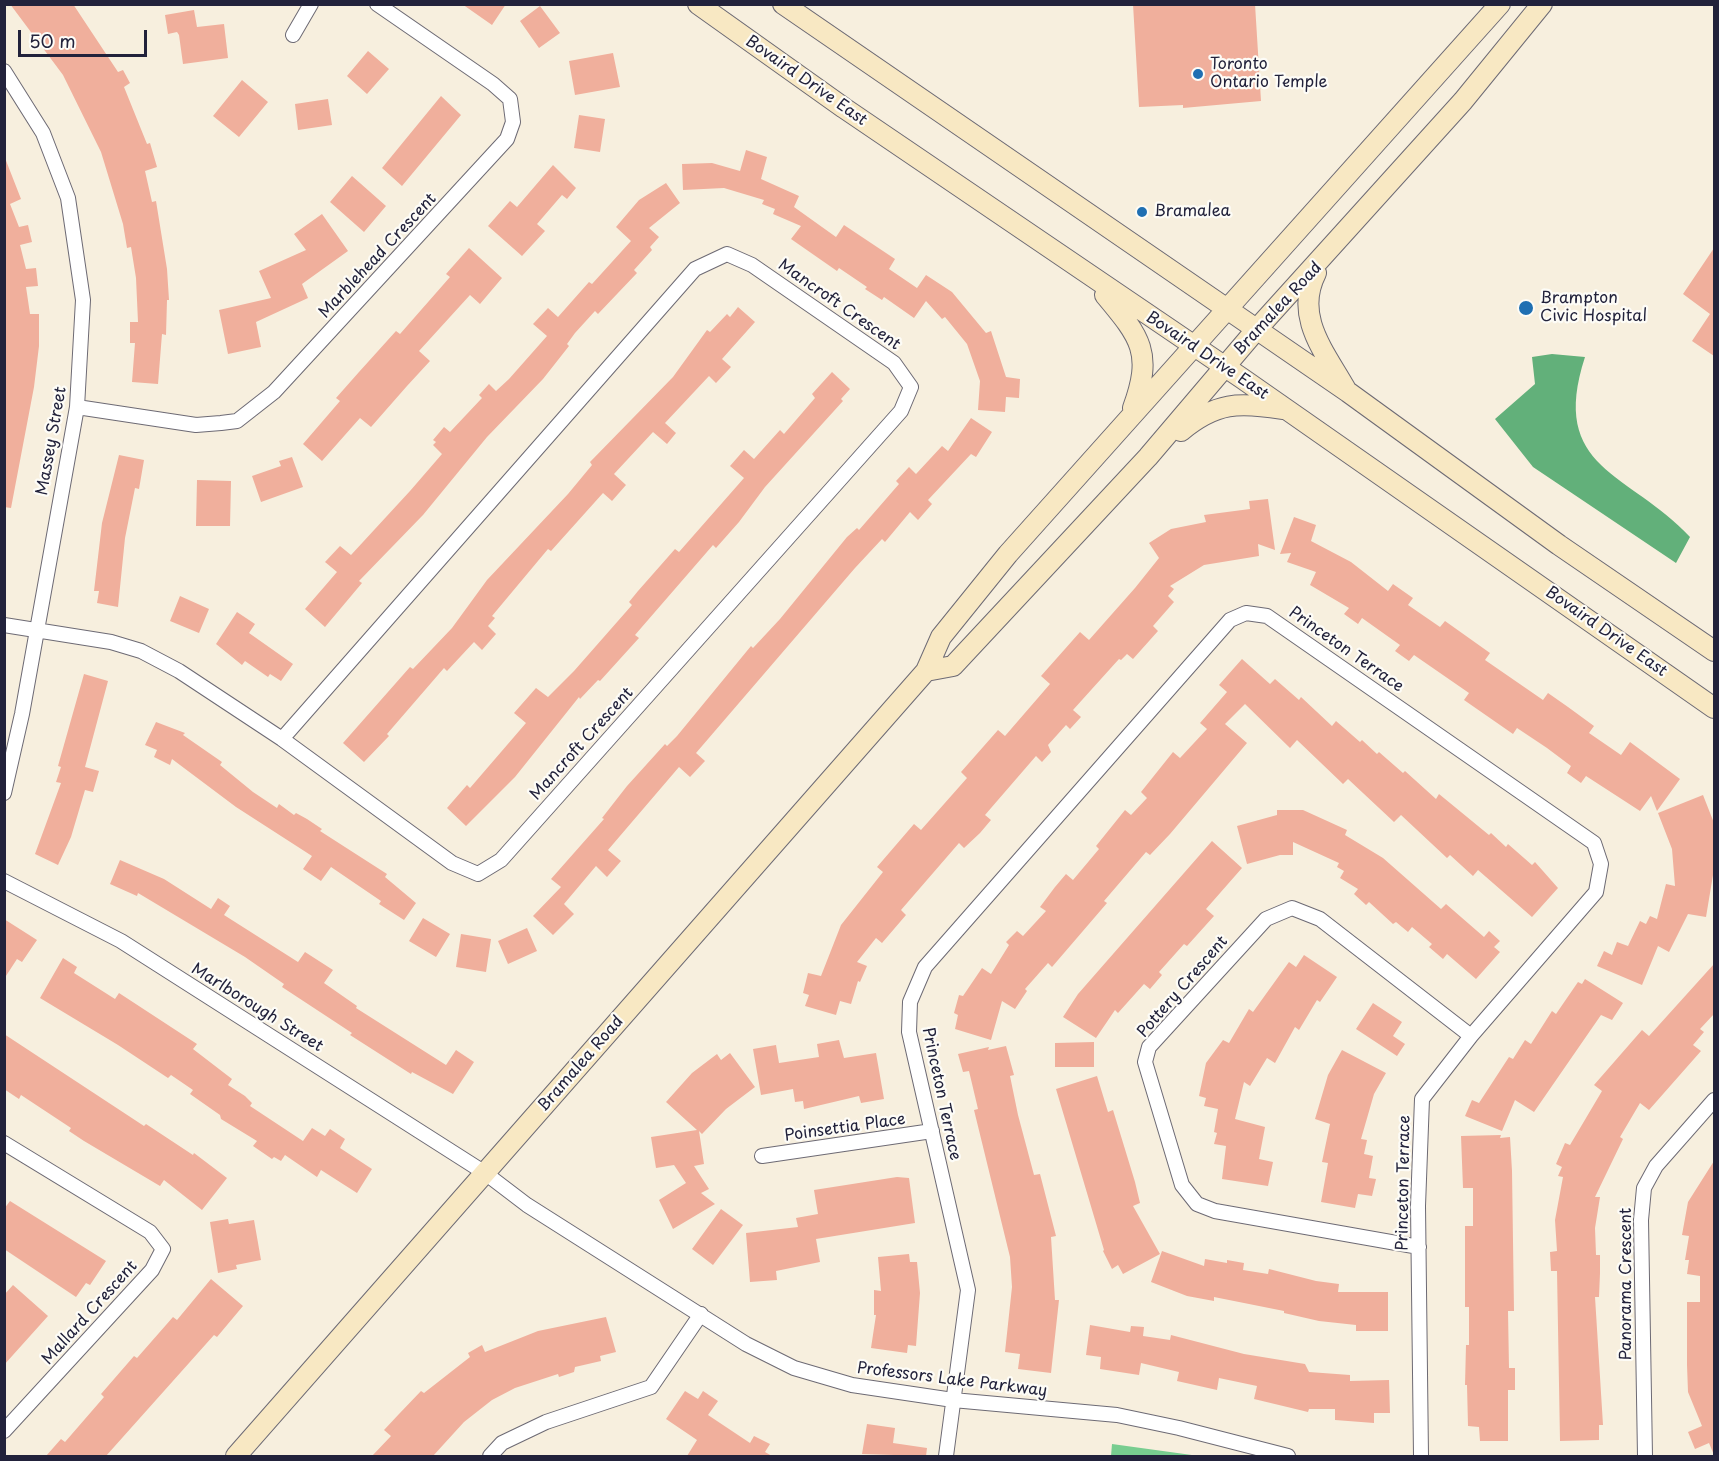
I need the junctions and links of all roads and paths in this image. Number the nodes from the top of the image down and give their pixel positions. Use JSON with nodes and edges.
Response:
{"nodes":[{"id":1,"x":311,"y":4,"type":"edge"},
{"id":2,"x":377,"y":4,"type":"edge"},
{"id":3,"x":698,"y":4,"type":"edge"},
{"id":4,"x":783,"y":4,"type":"edge"},
{"id":5,"x":1500,"y":4,"type":"edge"},
{"id":6,"x":1542,"y":4,"type":"edge"},
{"id":7,"x":293,"y":35,"type":"dead end"},
{"id":8,"x":4,"y":71,"type":"edge"},
{"id":9,"x":9,"y":87,"type":"edge"},
{"id":10,"x":1321,"y":262,"type":"junction"},
{"id":11,"x":1092,"y":279,"type":"junction"},
{"id":12,"x":1226,"y":308,"type":"junction"},
{"id":13,"x":1257,"y":330,"type":"junction"},
{"id":14,"x":1192,"y":347,"type":"junction"},
{"id":15,"x":1224,"y":368,"type":"junction"},
{"id":16,"x":1348,"y":392,"type":"junction"},
{"id":17,"x":77,"y":408,"type":"junction"},
{"id":18,"x":1287,"y":410,"type":"junction"},
{"id":19,"x":1130,"y":416,"type":"junction"},
{"id":20,"x":1148,"y":457,"type":"junction"},
{"id":21,"x":4,"y":625,"type":"edge"},
{"id":22,"x":38,"y":629,"type":"junction"},
{"id":23,"x":1714,"y":651,"type":"edge"},
{"id":24,"x":926,"y":671,"type":"junction"},
{"id":25,"x":1714,"y":708,"type":"edge"},
{"id":26,"x":282,"y":739,"type":"junction"},
{"id":27,"x":4,"y":793,"type":"edge"},
{"id":28,"x":4,"y":881,"type":"edge"},
{"id":29,"x":1470,"y":1036,"type":"junction"},
{"id":30,"x":1714,"y":1100,"type":"edge"},
{"id":31,"x":932,"y":1131,"type":"junction"},
{"id":32,"x":4,"y":1143,"type":"edge"},
{"id":33,"x":762,"y":1156,"type":"dead end"},
{"id":34,"x":485,"y":1173,"type":"junction"},
{"id":35,"x":1419,"y":1247,"type":"junction"},
{"id":36,"x":701,"y":1314,"type":"junction"},
{"id":37,"x":953,"y":1400,"type":"junction"},
{"id":38,"x":4,"y":1431,"type":"edge"},
{"id":39,"x":236,"y":1456,"type":"edge"},
{"id":40,"x":490,"y":1456,"type":"edge"},
{"id":41,"x":946,"y":1456,"type":"edge"},
{"id":42,"x":1288,"y":1456,"type":"edge"},
{"id":43,"x":1421,"y":1456,"type":"edge"},
{"id":44,"x":1645,"y":1456,"type":"edge"}],
"edges":[{"from":1,"to":7,"type":"street"},
{"from":2,"to":17,"type":"street","name":"Marblehead Crescent"},
{"from":3,"to":11,"type":"main road","name":"Bovaird Drive East"},
{"from":4,"to":12,"type":"main road"},
{"from":5,"to":12,"type":"main road","name":"Bramalea Road"},
{"from":6,"to":10,"type":"main road","name":"Bramalea Road"},
{"from":8,"to":9,"type":"street","name":"Massey Street"},
{"from":9,"to":17,"type":"street","name":"Massey Street"},
{"from":10,"to":13,"type":"main road","name":"Bramalea Road"},
{"from":10,"to":16,"type":"main road"},
{"from":11,"to":14,"type":"main road","name":"Bovaird Drive East"},
{"from":11,"to":19,"type":"main road"},
{"from":12,"to":13,"type":"main road"},
{"from":12,"to":14,"type":"main road","name":"Bramalea Road"},
{"from":13,"to":15,"type":"main road","name":"Bramalea Road"},
{"from":13,"to":16,"type":"main road"},
{"from":14,"to":15,"type":"main road","name":"Bovaird Drive East"},
{"from":14,"to":19,"type":"main road","name":"Bramalea Road"},
{"from":15,"to":18,"type":"main road","name":"Bovaird Drive East"},
{"from":15,"to":20,"type":"main road","name":"Bramalea Road"},
{"from":16,"to":23,"type":"main road"},
{"from":17,"to":22,"type":"street","name":"Massey Street"},
{"from":18,"to":20,"type":"main road"},
{"from":18,"to":25,"type":"main road","name":"Bovaird Drive East"},
{"from":19,"to":24,"type":"main road","name":"Bramalea Road"},
{"from":20,"to":24,"type":"main road","name":"Bramalea Road"},
{"from":21,"to":22,"type":"street","name":"Mancroft Crescent"},
{"from":22,"to":26,"type":"street","name":"Mancroft Crescent"},
{"from":22,"to":27,"type":"street","name":"Massey Street"},
{"from":24,"to":34,"type":"main road","name":"Bramalea Road"},
{"from":26,"to":26,"type":"street","name":"Mancroft Crescent"},
{"from":28,"to":34,"type":"street","name":"Marlborough Street"},
{"from":29,"to":31,"type":"street","name":"Princeton Terrace"},
{"from":29,"to":35,"type":"street","name":"Princeton Terrace"},
{"from":29,"to":35,"type":"street","name":"Pottery Crescent"},
{"from":30,"to":44,"type":"street","name":"Panorama Crescent"},
{"from":31,"to":33,"type":"street","name":"Poinsettia Place"},
{"from":31,"to":37,"type":"street","name":"Princeton Terrace"},
{"from":32,"to":38,"type":"street","name":"Mallard Crescent"},
{"from":34,"to":36,"type":"street","name":"Professors Lake Parkway"},
{"from":34,"to":39,"type":"main road","name":"Bramalea Road"},
{"from":35,"to":43,"type":"street","name":"Princeton Terrace"},
{"from":36,"to":37,"type":"street","name":"Professors Lake Parkway"},
{"from":36,"to":40,"type":"street"},
{"from":37,"to":41,"type":"street","name":"Princeton Terrace"},
{"from":37,"to":42,"type":"street","name":"Professors Lake Parkway"}]}
